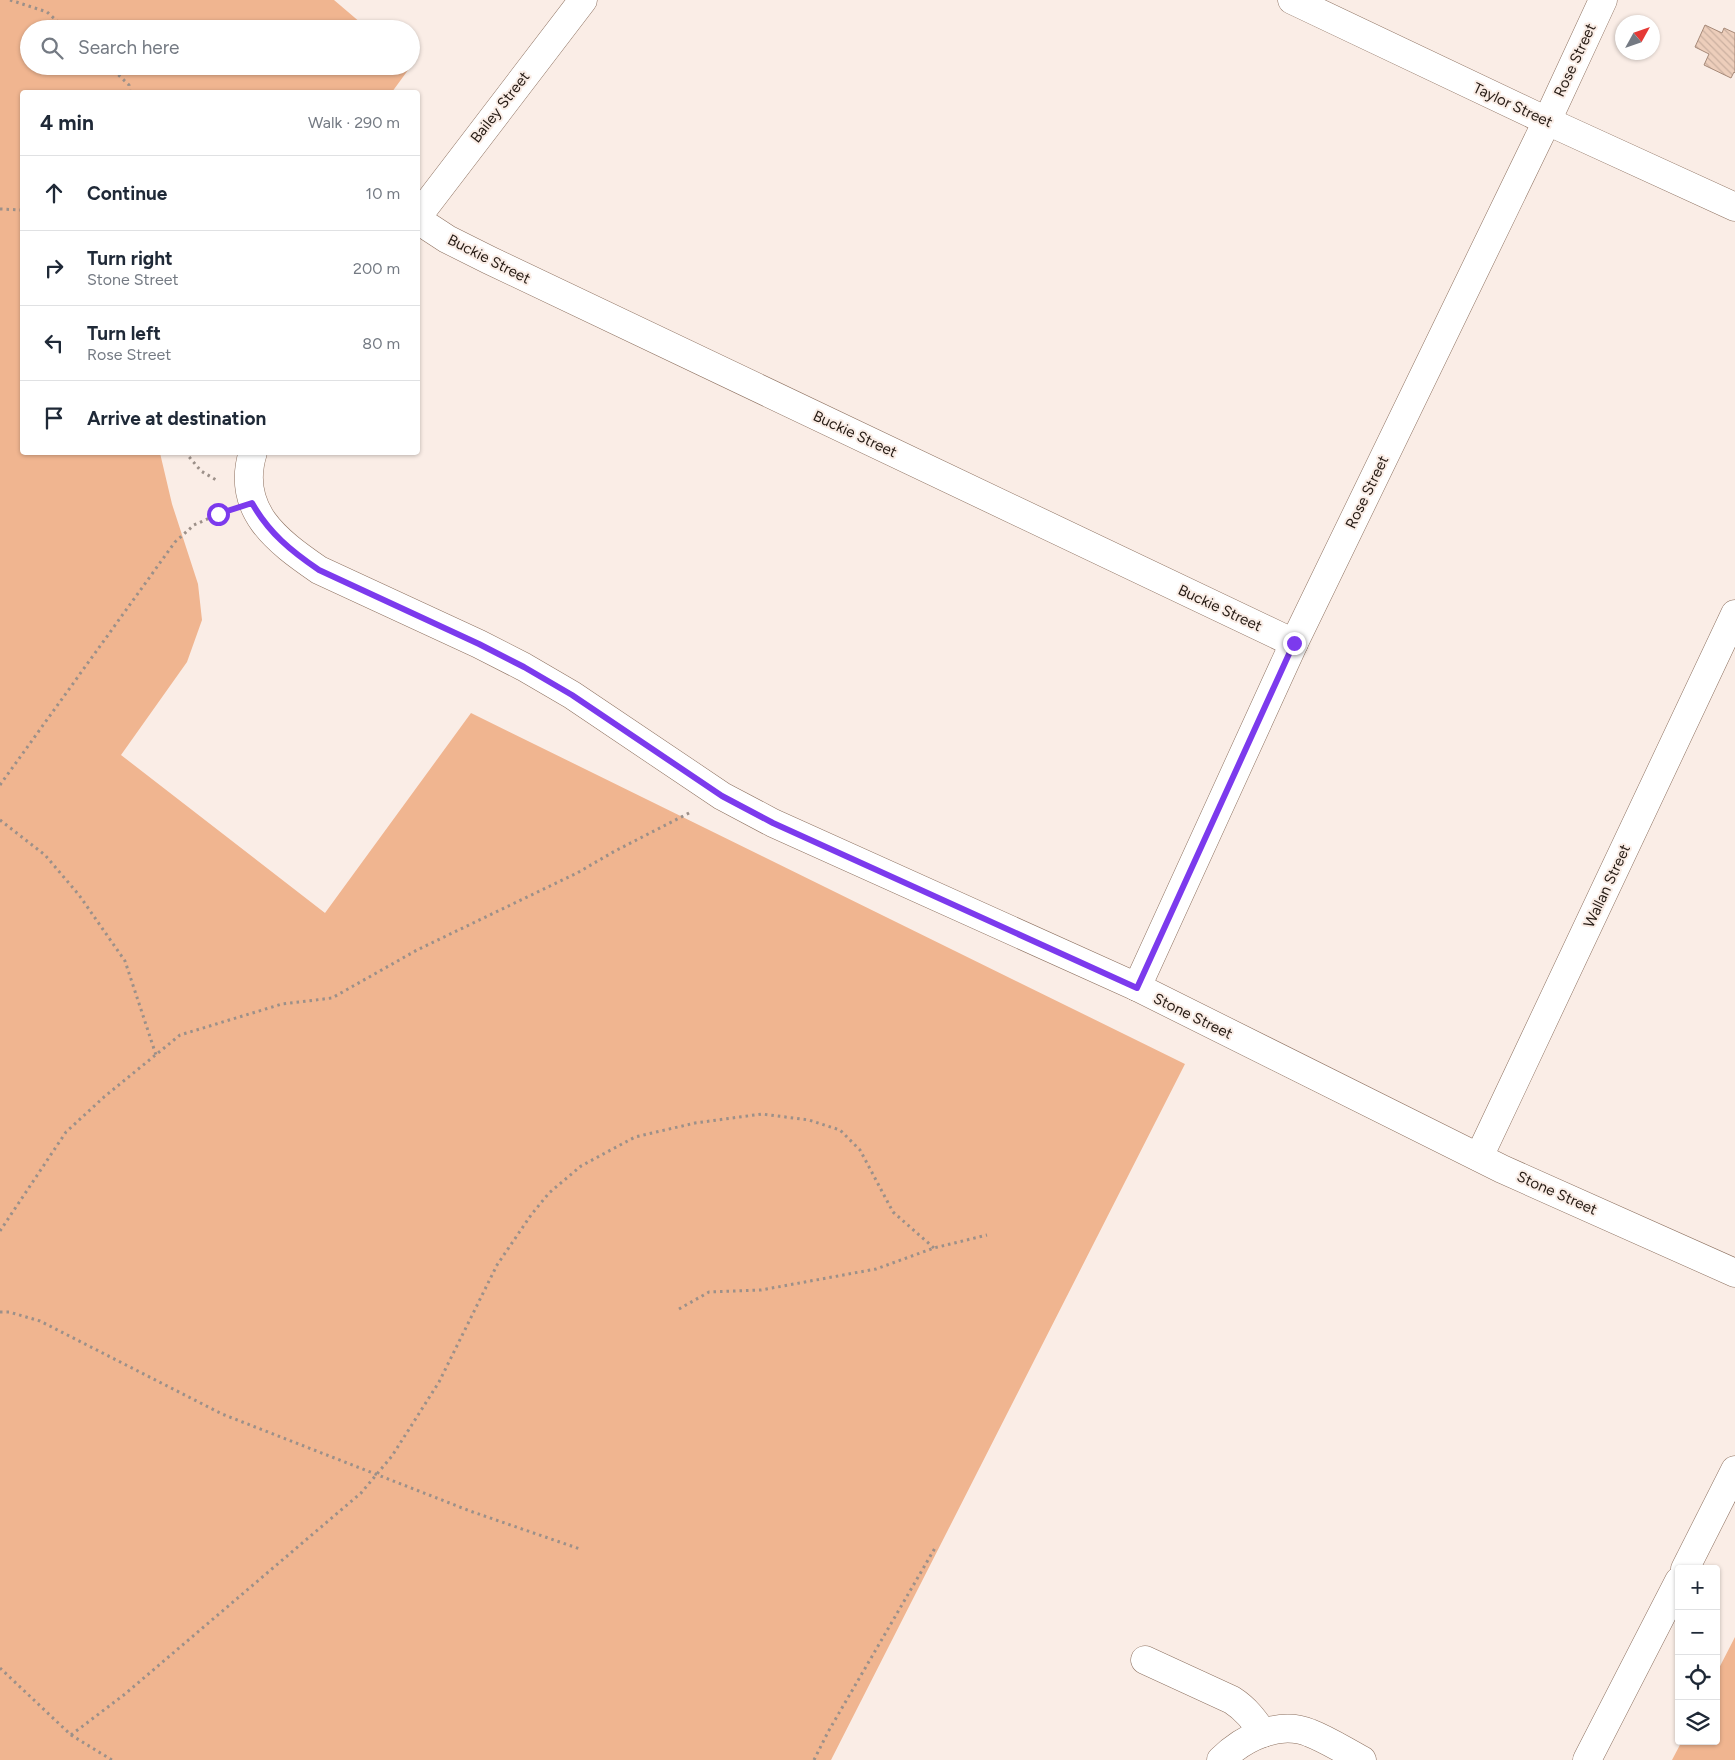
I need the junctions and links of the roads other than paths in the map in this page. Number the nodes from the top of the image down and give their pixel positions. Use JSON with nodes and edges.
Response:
{"nodes":[{"id":1,"x":583,"y":0,"type":"edge"},
{"id":2,"x":1292,"y":0,"type":"edge"},
{"id":3,"x":1603,"y":0,"type":"edge"},
{"id":4,"x":1547,"y":121,"type":"junction"},
{"id":5,"x":1735,"y":207,"type":"edge"},
{"id":6,"x":420,"y":213,"type":"edge"},
{"id":7,"x":420,"y":221,"type":"edge"},
{"id":8,"x":252,"y":455,"type":"edge"},
{"id":9,"x":1735,"y":614,"type":"edge"},
{"id":10,"x":1294,"y":643,"type":"junction"},
{"id":11,"x":1137,"y":988,"type":"junction"},
{"id":12,"x":1479,"y":1157,"type":"junction"},
{"id":13,"x":1735,"y":1273,"type":"edge"},
{"id":14,"x":1735,"y":1470,"type":"edge"},
{"id":15,"x":1687,"y":1565,"type":"edge"},
{"id":16,"x":1675,"y":1589,"type":"edge"},
{"id":17,"x":1145,"y":1660,"type":"dead end"},
{"id":18,"x":1263,"y":1733,"type":"junction"},
{"id":19,"x":1221,"y":1760,"type":"edge"},
{"id":20,"x":1362,"y":1760,"type":"edge"},
{"id":21,"x":1588,"y":1760,"type":"edge"}],
"edges":[{"from":1,"to":6,"type":"street","name":"Bailey Street"},
{"from":2,"to":4,"type":"street","name":"Taylor Street"},
{"from":3,"to":4,"type":"street","name":"Rose Street"},
{"from":4,"to":5,"type":"street","name":"Taylor Street"},
{"from":4,"to":10,"type":"street","name":"Rose Street"},
{"from":7,"to":10,"type":"street","name":"Buckie Street"},
{"from":8,"to":11,"type":"street","name":"Stone Street"},
{"from":9,"to":12,"type":"street","name":"Wallan Street"},
{"from":10,"to":11,"type":"street","name":"Rose Street"},
{"from":11,"to":12,"type":"street","name":"Stone Street"},
{"from":12,"to":13,"type":"street","name":"Stone Street"},
{"from":14,"to":15,"type":"street"},
{"from":16,"to":21,"type":"street"},
{"from":17,"to":18,"type":"street"},
{"from":18,"to":19,"type":"street"},
{"from":18,"to":20,"type":"street"}]}
